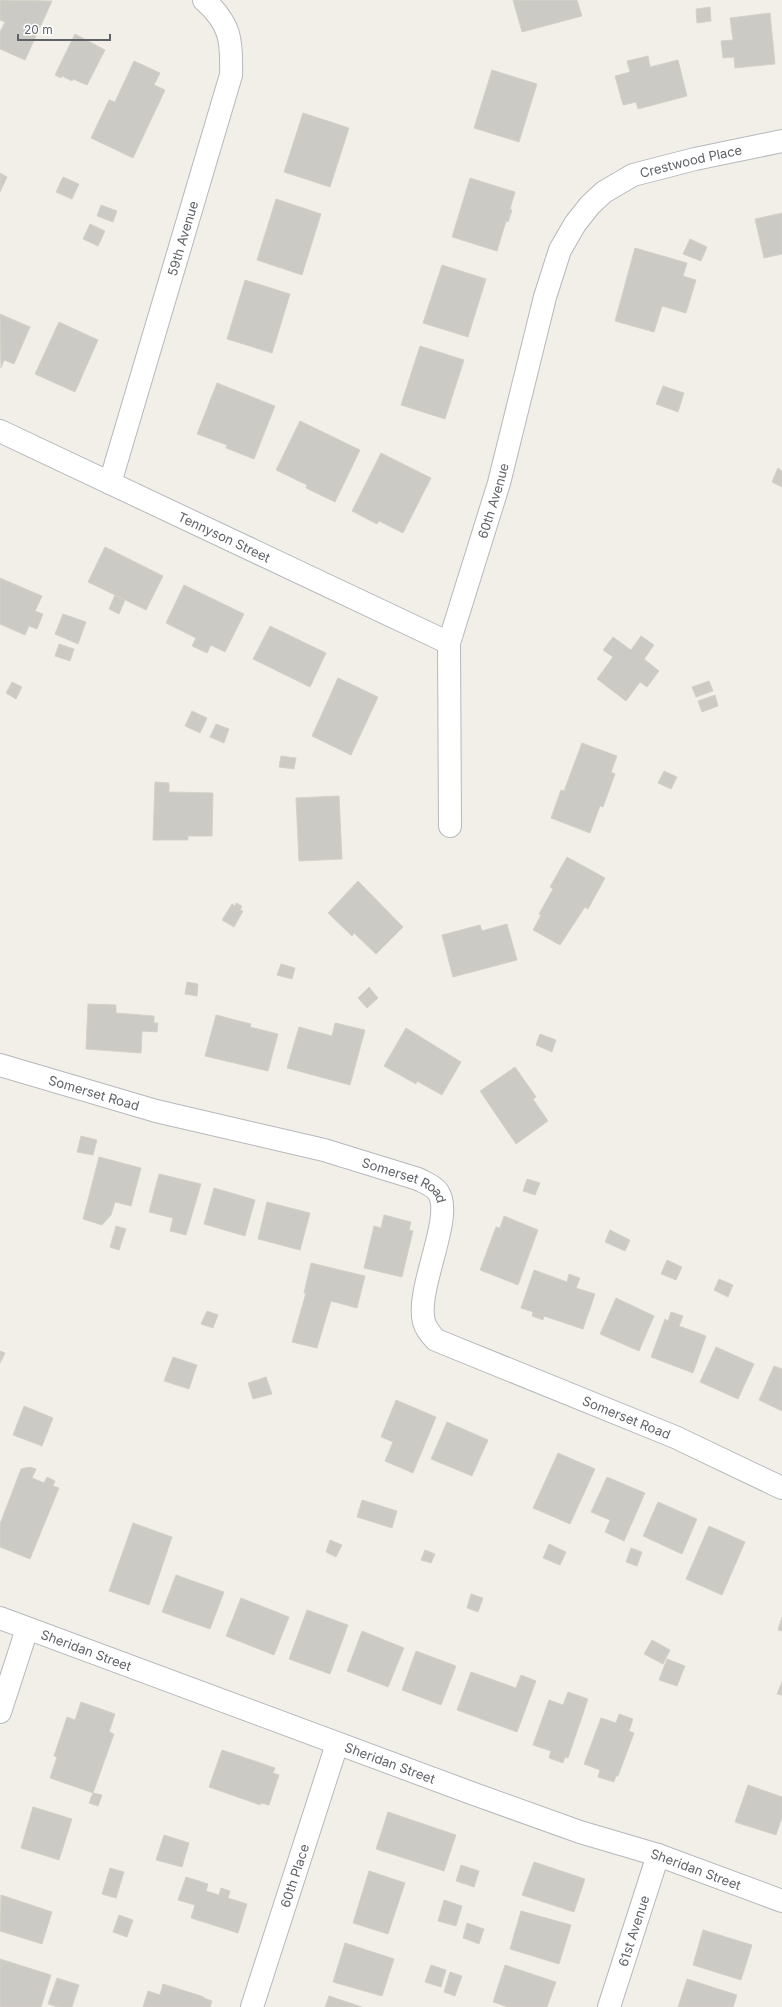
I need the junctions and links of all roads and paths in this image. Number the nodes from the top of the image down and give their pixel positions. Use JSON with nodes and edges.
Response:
{"nodes":[{"id":1,"x":204,"y":0,"type":"edge"},
{"id":2,"x":782,"y":141,"type":"edge"},
{"id":3,"x":604,"y":192,"type":"joint"},
{"id":4,"x":0,"y":431,"type":"edge"},
{"id":5,"x":110,"y":483,"type":"junction"},
{"id":6,"x":449,"y":643,"type":"junction"},
{"id":7,"x":450,"y":826,"type":"dead end"},
{"id":8,"x":0,"y":1065,"type":"edge"},
{"id":9,"x":782,"y":1488,"type":"edge"},
{"id":10,"x":0,"y":1618,"type":"edge"},
{"id":11,"x":27,"y":1629,"type":"junction"},
{"id":12,"x":0,"y":1712,"type":"edge"},
{"id":13,"x":337,"y":1744,"type":"junction"},
{"id":14,"x":658,"y":1855,"type":"junction"},
{"id":15,"x":782,"y":1900,"type":"edge"},
{"id":16,"x":252,"y":2007,"type":"edge"},
{"id":17,"x":609,"y":2007,"type":"edge"}],
"edges":[{"from":1,"to":5,"type":"street","name":"59th Avenue"},
{"from":2,"to":3,"type":"street","name":"Crestwood Place"},
{"from":3,"to":6,"type":"street","name":"60th Avenue"},
{"from":4,"to":5,"type":"street","name":"Tennyson Street"},
{"from":5,"to":6,"type":"street","name":"Tennyson Street"},
{"from":6,"to":7,"type":"street","name":"60th Avenue"},
{"from":8,"to":9,"type":"street","name":"Somerset Road"},
{"from":10,"to":11,"type":"street","name":"Sheridan Street"},
{"from":11,"to":12,"type":"street"},
{"from":11,"to":13,"type":"street","name":"Sheridan Street"},
{"from":13,"to":14,"type":"street","name":"Sheridan Street"},
{"from":13,"to":16,"type":"street","name":"60th Place"},
{"from":14,"to":15,"type":"street","name":"Sheridan Street"},
{"from":14,"to":17,"type":"street","name":"61st Avenue"}]}
